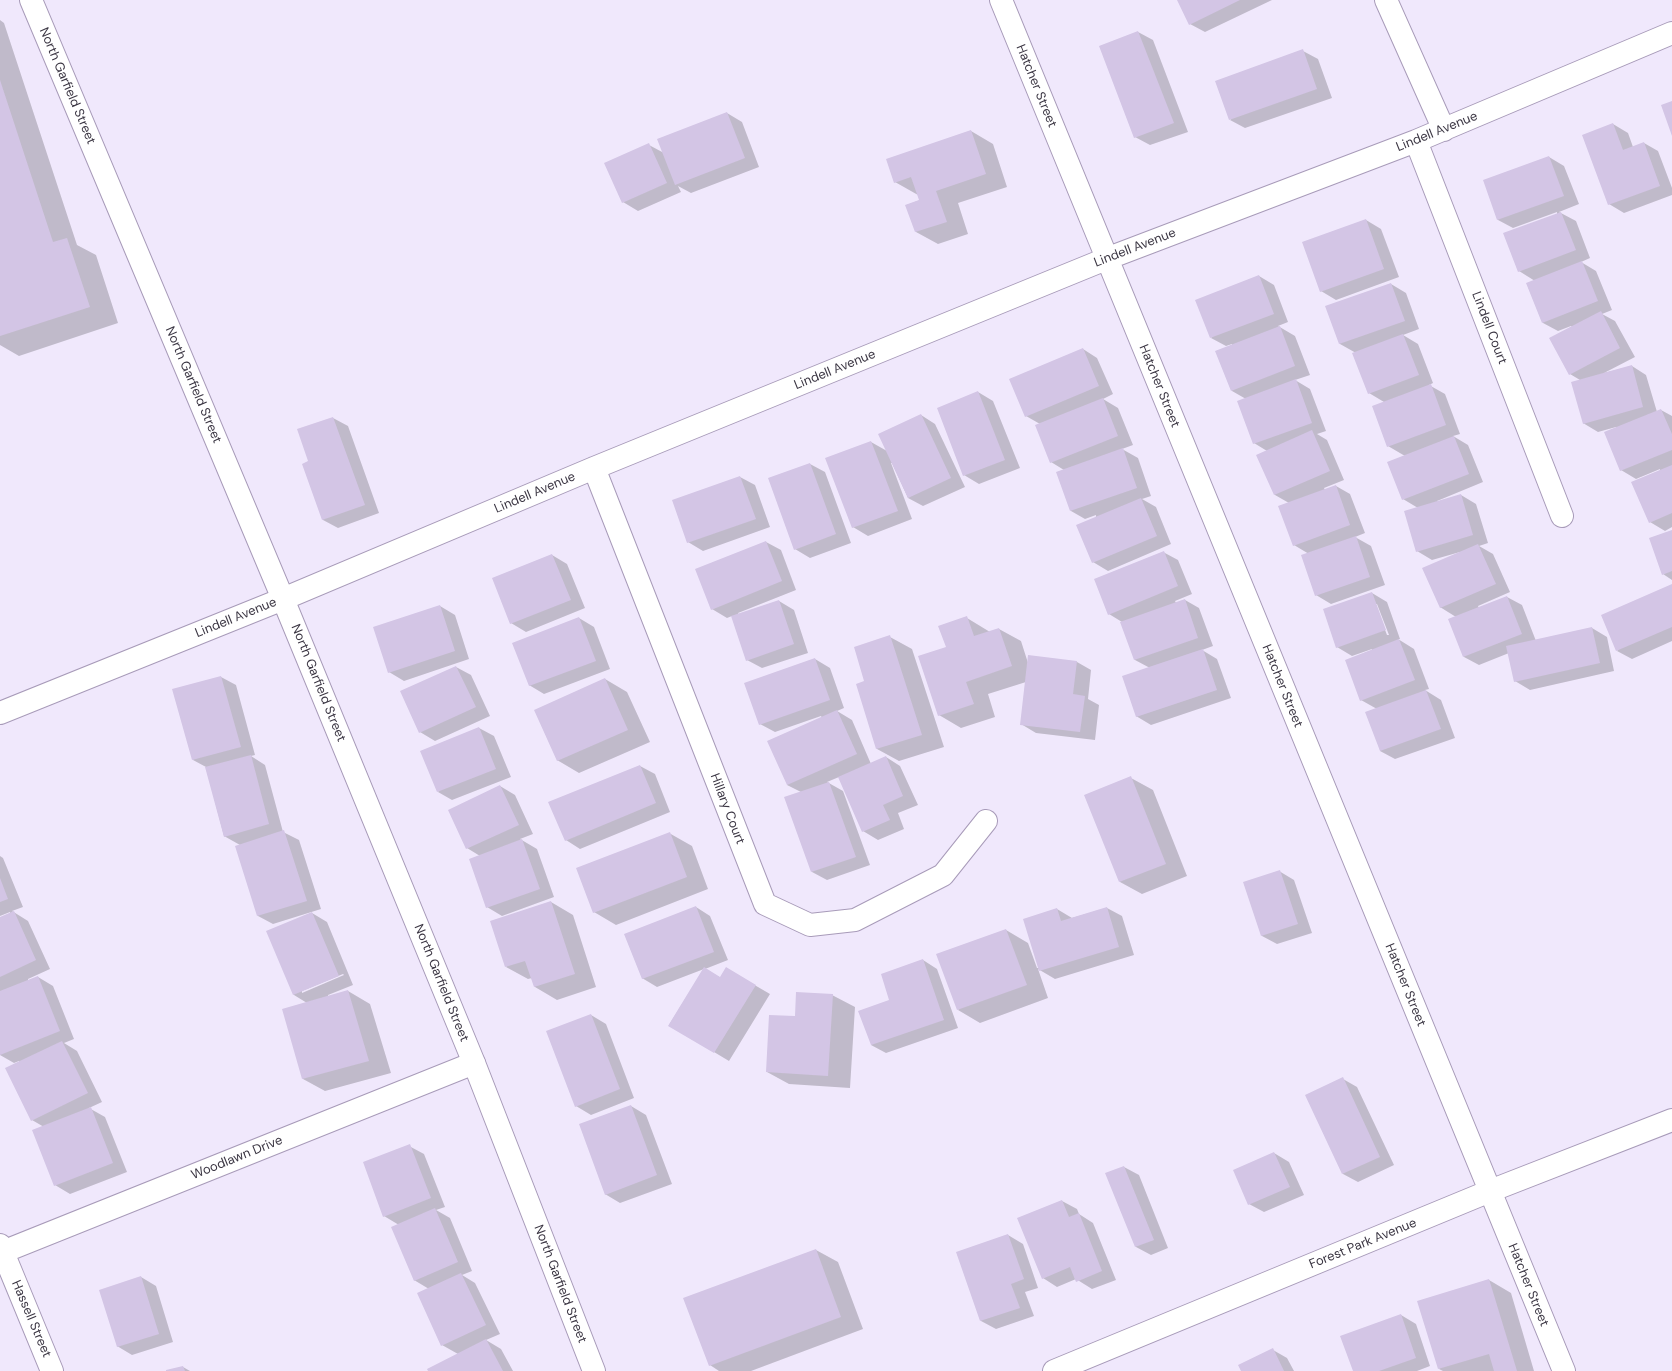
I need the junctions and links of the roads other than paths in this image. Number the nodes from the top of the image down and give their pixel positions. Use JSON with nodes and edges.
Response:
{"nodes":[{"id":1,"x":31,"y":0,"type":"edge"},
{"id":2,"x":1001,"y":0,"type":"edge"},
{"id":3,"x":1386,"y":0,"type":"edge"},
{"id":4,"x":1672,"y":33,"type":"edge"},
{"id":5,"x":1444,"y":130,"type":"junction"},
{"id":6,"x":1416,"y":141,"type":"junction"},
{"id":7,"x":1106,"y":259,"type":"junction"},
{"id":8,"x":594,"y":468,"type":"junction"},
{"id":9,"x":1562,"y":516,"type":"dead end"},
{"id":10,"x":283,"y":599,"type":"junction"},
{"id":11,"x":0,"y":713,"type":"edge"},
{"id":12,"x":986,"y":821,"type":"dead end"},
{"id":13,"x":474,"y":1063,"type":"junction"},
{"id":14,"x":1672,"y":1120,"type":"edge"},
{"id":15,"x":1490,"y":1191,"type":"junction"},
{"id":16,"x":1,"y":1250,"type":"edge"},
{"id":17,"x":52,"y":1371,"type":"edge"},
{"id":18,"x":594,"y":1371,"type":"edge"},
{"id":19,"x":1054,"y":1371,"type":"edge"},
{"id":20,"x":1564,"y":1371,"type":"edge"}],
"edges":[{"from":1,"to":10,"type":"street","name":"North Garfield Street"},
{"from":2,"to":7,"type":"street","name":"Hatcher Street"},
{"from":3,"to":5,"type":"street"},
{"from":4,"to":5,"type":"street","name":"Lindell Avenue"},
{"from":5,"to":6,"type":"street","name":"Lindell Avenue"},
{"from":6,"to":7,"type":"street","name":"Lindell Avenue"},
{"from":6,"to":9,"type":"street","name":"Lindell Court"},
{"from":7,"to":8,"type":"street","name":"Lindell Avenue"},
{"from":7,"to":15,"type":"street","name":"Hatcher Street"},
{"from":8,"to":10,"type":"street","name":"Lindell Avenue"},
{"from":8,"to":12,"type":"street","name":"Hillary Court"},
{"from":10,"to":11,"type":"street","name":"Lindell Avenue"},
{"from":10,"to":13,"type":"street","name":"North Garfield Street"},
{"from":13,"to":16,"type":"street","name":"Woodlawn Drive"},
{"from":13,"to":18,"type":"street","name":"North Garfield Street"},
{"from":14,"to":15,"type":"street","name":"Forest Park Avenue"},
{"from":15,"to":19,"type":"street","name":"Forest Park Avenue"},
{"from":15,"to":20,"type":"street","name":"Hatcher Street"},
{"from":16,"to":17,"type":"street","name":"Hassell Street"}]}
